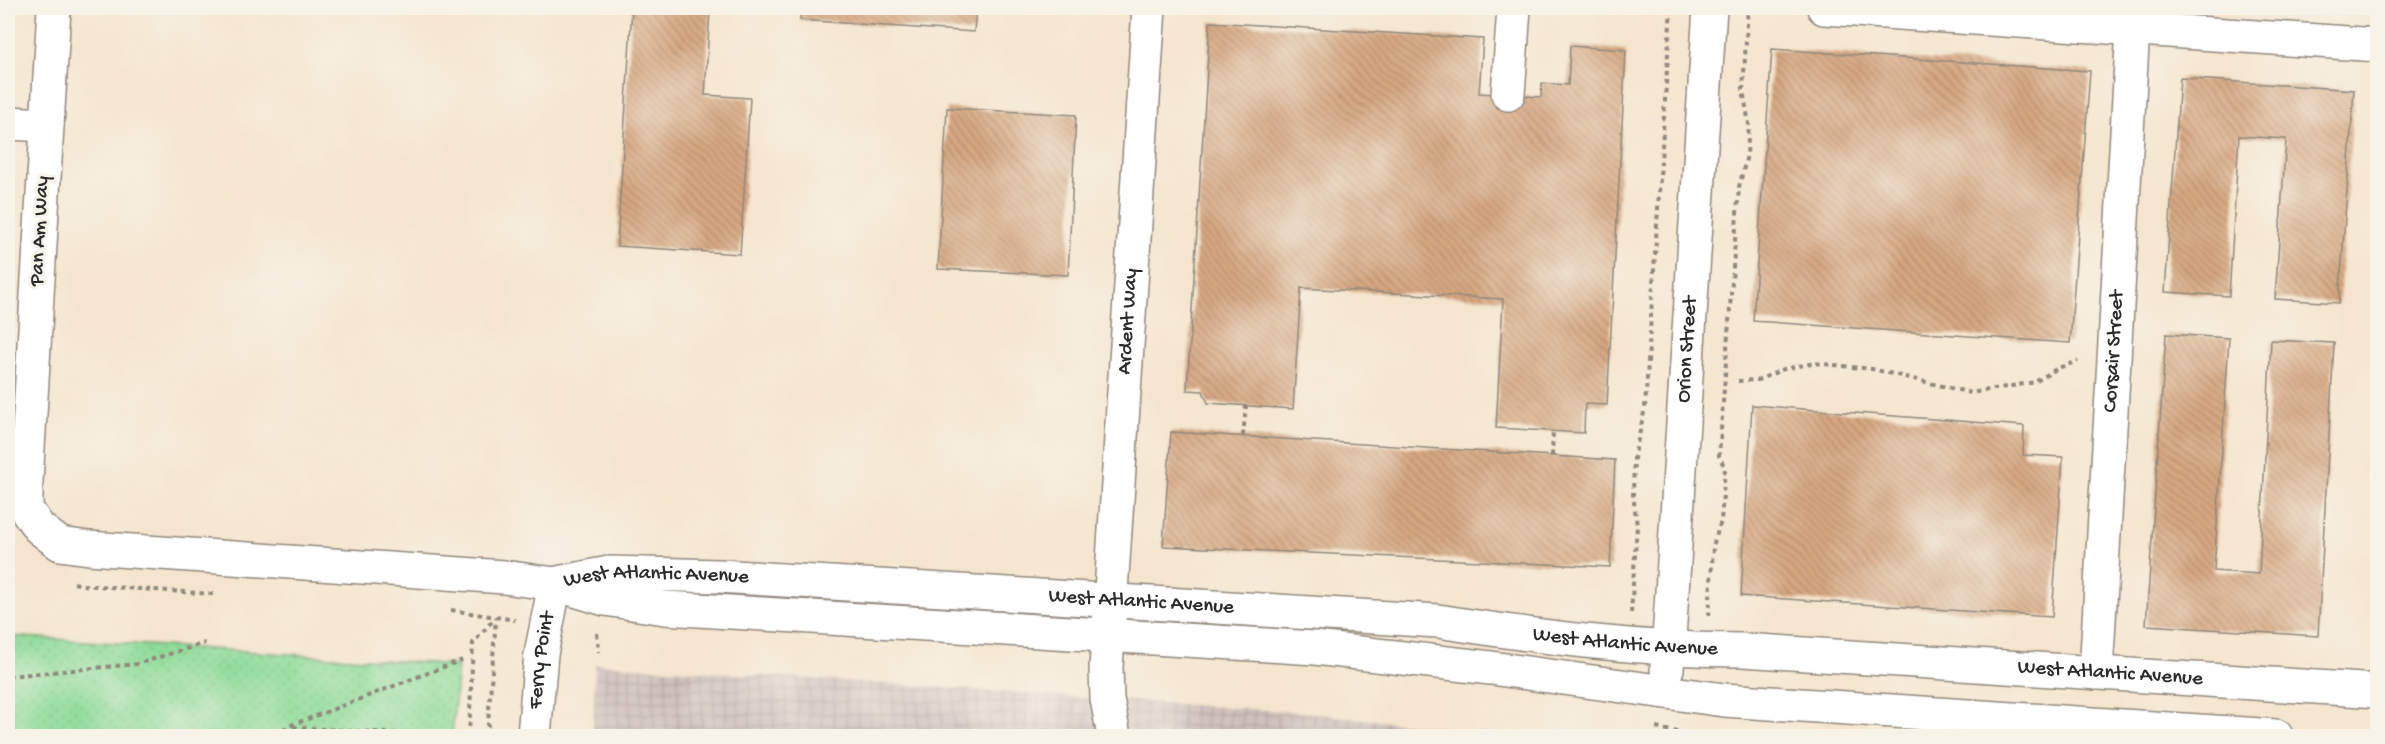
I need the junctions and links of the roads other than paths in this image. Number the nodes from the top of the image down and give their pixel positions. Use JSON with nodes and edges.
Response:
{"nodes":[{"id":1,"x":54,"y":8,"type":"edge"},
{"id":2,"x":1149,"y":8,"type":"edge"},
{"id":3,"x":1514,"y":8,"type":"edge"},
{"id":4,"x":1710,"y":8,"type":"edge"},
{"id":5,"x":1824,"y":8,"type":"edge"},
{"id":6,"x":2133,"y":28,"type":"junction"},
{"id":7,"x":2378,"y":45,"type":"edge"},
{"id":8,"x":1508,"y":94,"type":"dead end"},
{"id":9,"x":8,"y":123,"type":"edge"},
{"id":10,"x":47,"y":125,"type":"junction"},
{"id":11,"x":555,"y":584,"type":"junction"},
{"id":12,"x":1110,"y":600,"type":"junction"},
{"id":13,"x":1108,"y":637,"type":"junction"},
{"id":14,"x":1668,"y":649,"type":"junction"},
{"id":15,"x":2096,"y":673,"type":"junction"},
{"id":16,"x":2378,"y":691,"type":"edge"},
{"id":17,"x":1665,"y":692,"type":"junction"},
{"id":18,"x":534,"y":736,"type":"edge"},
{"id":19,"x":1114,"y":736,"type":"edge"},
{"id":20,"x":2276,"y":736,"type":"edge"}],
"edges":[{"from":1,"to":10,"type":"street","name":"Pan Am Way"},
{"from":2,"to":12,"type":"street","name":"Ardent Way"},
{"from":3,"to":8,"type":"street"},
{"from":4,"to":14,"type":"street","name":"Orion Street"},
{"from":5,"to":6,"type":"street"},
{"from":6,"to":7,"type":"street"},
{"from":6,"to":15,"type":"street","name":"Corsair Street"},
{"from":9,"to":10,"type":"street"},
{"from":10,"to":11,"type":"street","name":"Pan Am Way"},
{"from":11,"to":12,"type":"street","name":"West Atlantic Avenue"},
{"from":11,"to":13,"type":"street","name":"West Atlantic Avenue"},
{"from":11,"to":18,"type":"street","name":"Ferry Point"},
{"from":12,"to":13,"type":"street","name":"Ardent Way"},
{"from":12,"to":14,"type":"street","name":"West Atlantic Avenue"},
{"from":13,"to":17,"type":"street","name":"West Atlantic Avenue"},
{"from":13,"to":19,"type":"street","name":"Ardent Way"},
{"from":14,"to":15,"type":"street","name":"West Atlantic Avenue"},
{"from":14,"to":17,"type":"street","name":"Orion Street"},
{"from":15,"to":16,"type":"street","name":"West Atlantic Avenue"},
{"from":17,"to":20,"type":"street","name":"West Atlantic Avenue"}]}
